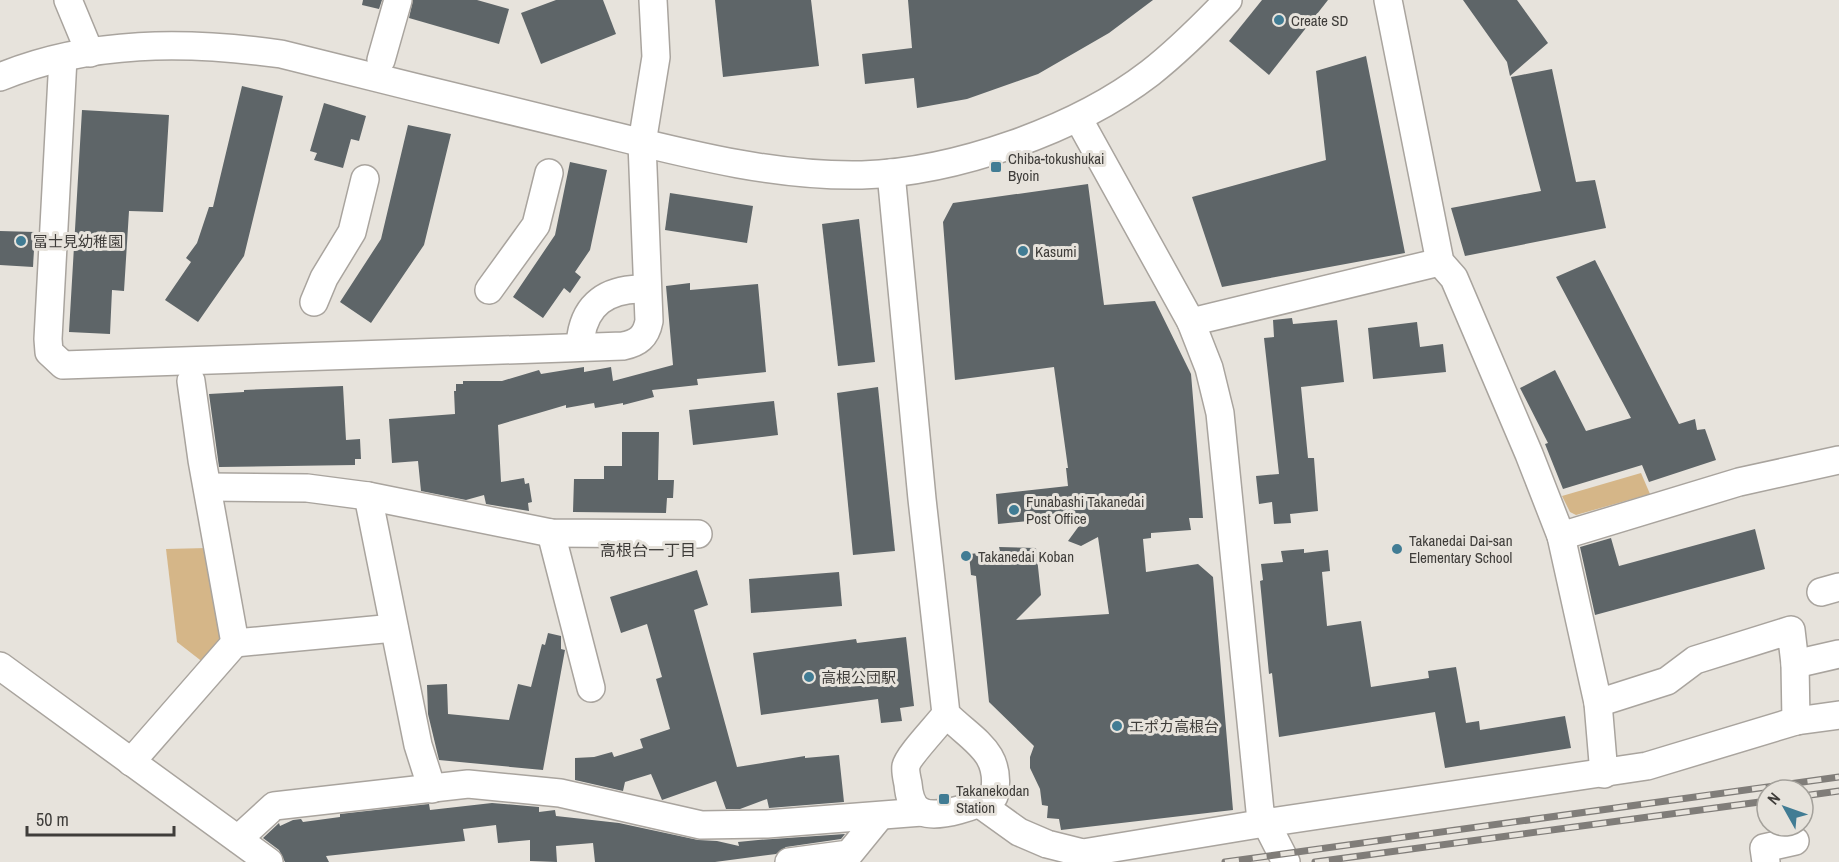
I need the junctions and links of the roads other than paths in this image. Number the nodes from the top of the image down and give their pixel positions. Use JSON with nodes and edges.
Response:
{"nodes":[{"id":1,"x":68,"y":0,"type":"edge"},
{"id":2,"x":398,"y":0,"type":"edge"},
{"id":3,"x":652,"y":0,"type":"edge"},
{"id":4,"x":1228,"y":0,"type":"edge"},
{"id":5,"x":1388,"y":0,"type":"edge"},
{"id":6,"x":90,"y":53,"type":"junction"},
{"id":7,"x":63,"y":58,"type":"junction"},
{"id":8,"x":381,"y":60,"type":"dead end"},
{"id":9,"x":0,"y":77,"type":"edge"},
{"id":10,"x":1078,"y":118,"type":"junction"},
{"id":11,"x":642,"y":143,"type":"junction"},
{"id":12,"x":549,"y":173,"type":"dead end"},
{"id":13,"x":891,"y":173,"type":"junction"},
{"id":14,"x":365,"y":179,"type":"dead end"},
{"id":15,"x":1440,"y":262,"type":"junction"},
{"id":16,"x":639,"y":289,"type":"dead end"},
{"id":17,"x":489,"y":290,"type":"dead end"},
{"id":18,"x":314,"y":302,"type":"dead end"},
{"id":19,"x":1191,"y":322,"type":"junction"},
{"id":20,"x":581,"y":336,"type":"dead end"},
{"id":21,"x":190,"y":381,"type":"dead end"},
{"id":22,"x":1839,"y":460,"type":"edge"},
{"id":23,"x":208,"y":487,"type":"junction"},
{"id":24,"x":368,"y":496,"type":"junction"},
{"id":25,"x":551,"y":533,"type":"junction"},
{"id":26,"x":698,"y":534,"type":"dead end"},
{"id":27,"x":1561,"y":536,"type":"junction"},
{"id":28,"x":394,"y":628,"type":"junction"},
{"id":29,"x":235,"y":643,"type":"junction"},
{"id":30,"x":1839,"y":654,"type":"edge"},
{"id":31,"x":1795,"y":664,"type":"junction"},
{"id":32,"x":0,"y":666,"type":"edge"},
{"id":33,"x":591,"y":688,"type":"dead end"},
{"id":34,"x":1598,"y":703,"type":"junction"},
{"id":35,"x":1839,"y":715,"type":"edge"},
{"id":36,"x":1796,"y":721,"type":"junction"},
{"id":37,"x":954,"y":722,"type":"junction"},
{"id":38,"x":131,"y":762,"type":"junction"},
{"id":39,"x":1604,"y":774,"type":"junction"},
{"id":40,"x":432,"y":789,"type":"junction"},
{"id":41,"x":987,"y":800,"type":"junction"},
{"id":42,"x":922,"y":812,"type":"junction"},
{"id":43,"x":880,"y":816,"type":"junction"},
{"id":44,"x":1265,"y":823,"type":"junction"},
{"id":45,"x":238,"y":839,"type":"junction"},
{"id":46,"x":1795,"y":841,"type":"dead end"},
{"id":47,"x":268,"y":862,"type":"edge"},
{"id":48,"x":789,"y":862,"type":"edge"},
{"id":49,"x":1286,"y":862,"type":"edge"},
{"id":50,"x":1766,"y":862,"type":"edge"}],
"edges":[{"from":1,"to":6,"type":"street"},
{"from":2,"to":8,"type":"street"},
{"from":3,"to":11,"type":"street"},
{"from":4,"to":10,"type":"street"},
{"from":5,"to":15,"type":"street"},
{"from":6,"to":7,"type":"street"},
{"from":6,"to":11,"type":"street"},
{"from":7,"to":9,"type":"street"},
{"from":7,"to":11,"type":"street"},
{"from":10,"to":13,"type":"street"},
{"from":10,"to":19,"type":"street"},
{"from":11,"to":13,"type":"street"},
{"from":12,"to":17,"type":"street"},
{"from":13,"to":37,"type":"street"},
{"from":14,"to":18,"type":"street"},
{"from":15,"to":19,"type":"street"},
{"from":15,"to":27,"type":"street"},
{"from":16,"to":20,"type":"street"},
{"from":19,"to":44,"type":"street"},
{"from":21,"to":23,"type":"street"},
{"from":22,"to":27,"type":"street"},
{"from":23,"to":24,"type":"street"},
{"from":23,"to":29,"type":"street"},
{"from":24,"to":25,"type":"street"},
{"from":24,"to":28,"type":"street"},
{"from":25,"to":26,"type":"street"},
{"from":25,"to":33,"type":"street"},
{"from":27,"to":34,"type":"street"},
{"from":28,"to":29,"type":"street"},
{"from":28,"to":40,"type":"street"},
{"from":29,"to":38,"type":"street"},
{"from":30,"to":31,"type":"street"},
{"from":31,"to":34,"type":"street"},
{"from":31,"to":36,"type":"street"},
{"from":32,"to":38,"type":"street"},
{"from":34,"to":39,"type":"street"},
{"from":35,"to":36,"type":"street"},
{"from":36,"to":39,"type":"street"},
{"from":37,"to":41,"type":"street"},
{"from":37,"to":42,"type":"street"},
{"from":38,"to":45,"type":"street"},
{"from":39,"to":44,"type":"street"},
{"from":40,"to":43,"type":"street"},
{"from":40,"to":45,"type":"street"},
{"from":41,"to":42,"type":"street"},
{"from":41,"to":44,"type":"street"},
{"from":42,"to":43,"type":"street"},
{"from":43,"to":48,"type":"street"},
{"from":44,"to":49,"type":"street"},
{"from":45,"to":47,"type":"street"},
{"from":46,"to":50,"type":"street"}]}
